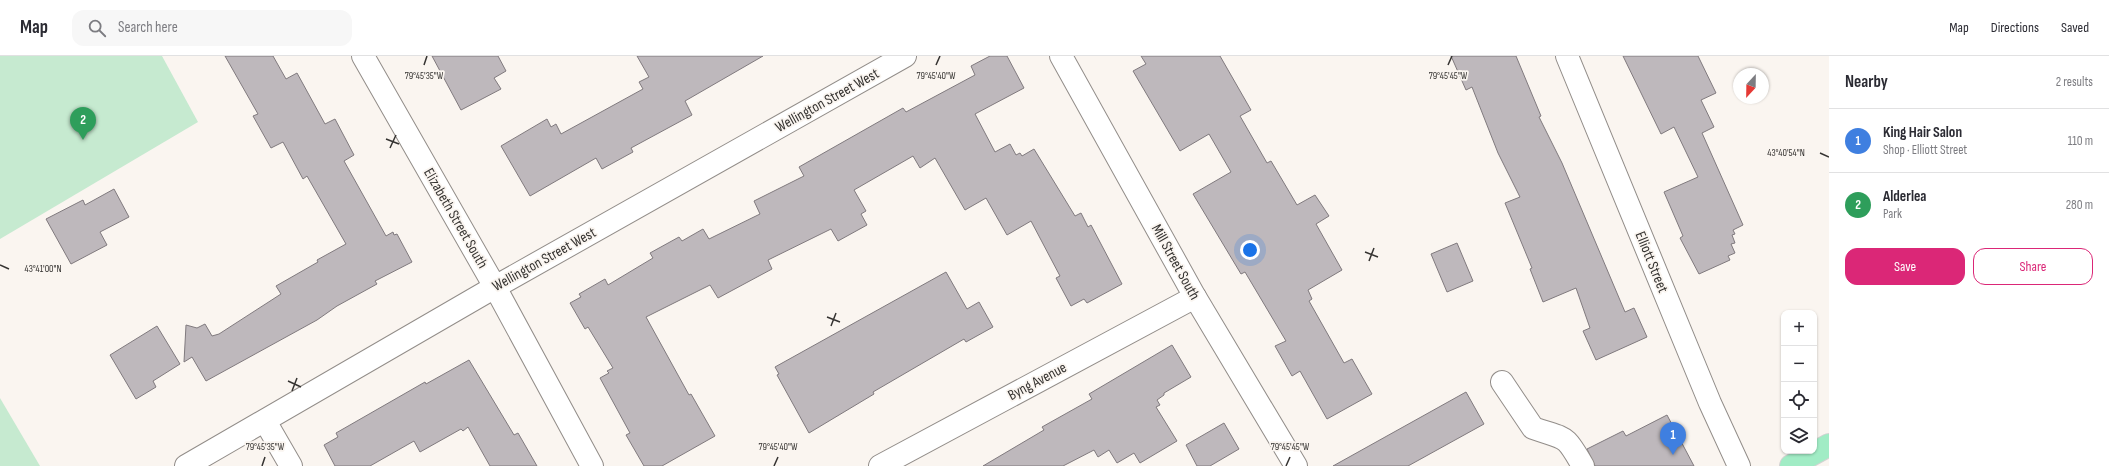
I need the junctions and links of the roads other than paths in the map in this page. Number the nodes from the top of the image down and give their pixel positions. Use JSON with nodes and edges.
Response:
{"nodes":[{"id":1,"x":363,"y":56,"type":"edge"},
{"id":2,"x":905,"y":56,"type":"edge"},
{"id":3,"x":1061,"y":56,"type":"edge"},
{"id":4,"x":1567,"y":56,"type":"edge"},
{"id":5,"x":495,"y":287,"type":"junction"},
{"id":6,"x":1195,"y":297,"type":"junction"},
{"id":7,"x":1502,"y":382,"type":"dead end"},
{"id":8,"x":265,"y":421,"type":"junction"},
{"id":9,"x":1829,"y":445,"type":"edge"},
{"id":10,"x":186,"y":466,"type":"edge"},
{"id":11,"x":291,"y":466,"type":"edge"},
{"id":12,"x":592,"y":466,"type":"edge"},
{"id":13,"x":880,"y":466,"type":"edge"},
{"id":14,"x":1296,"y":466,"type":"edge"},
{"id":15,"x":1583,"y":466,"type":"edge"},
{"id":16,"x":1739,"y":466,"type":"edge"},
{"id":17,"x":1791,"y":466,"type":"edge"}],
"edges":[{"from":1,"to":5,"type":"street","name":"Elizabeth Street South"},
{"from":2,"to":5,"type":"street","name":"Wellington Street West"},
{"from":3,"to":6,"type":"street","name":"Mill Street South"},
{"from":4,"to":16,"type":"street","name":"Elliott Street"},
{"from":5,"to":8,"type":"street","name":"Wellington Street West"},
{"from":5,"to":12,"type":"street","name":"Elizabeth Street South"},
{"from":6,"to":13,"type":"street","name":"Byng Avenue"},
{"from":6,"to":14,"type":"street","name":"Mill Street South"},
{"from":7,"to":15,"type":"street"},
{"from":8,"to":10,"type":"street","name":"Wellington Street West"},
{"from":8,"to":11,"type":"street"},
{"from":9,"to":17,"type":"main road"}]}
